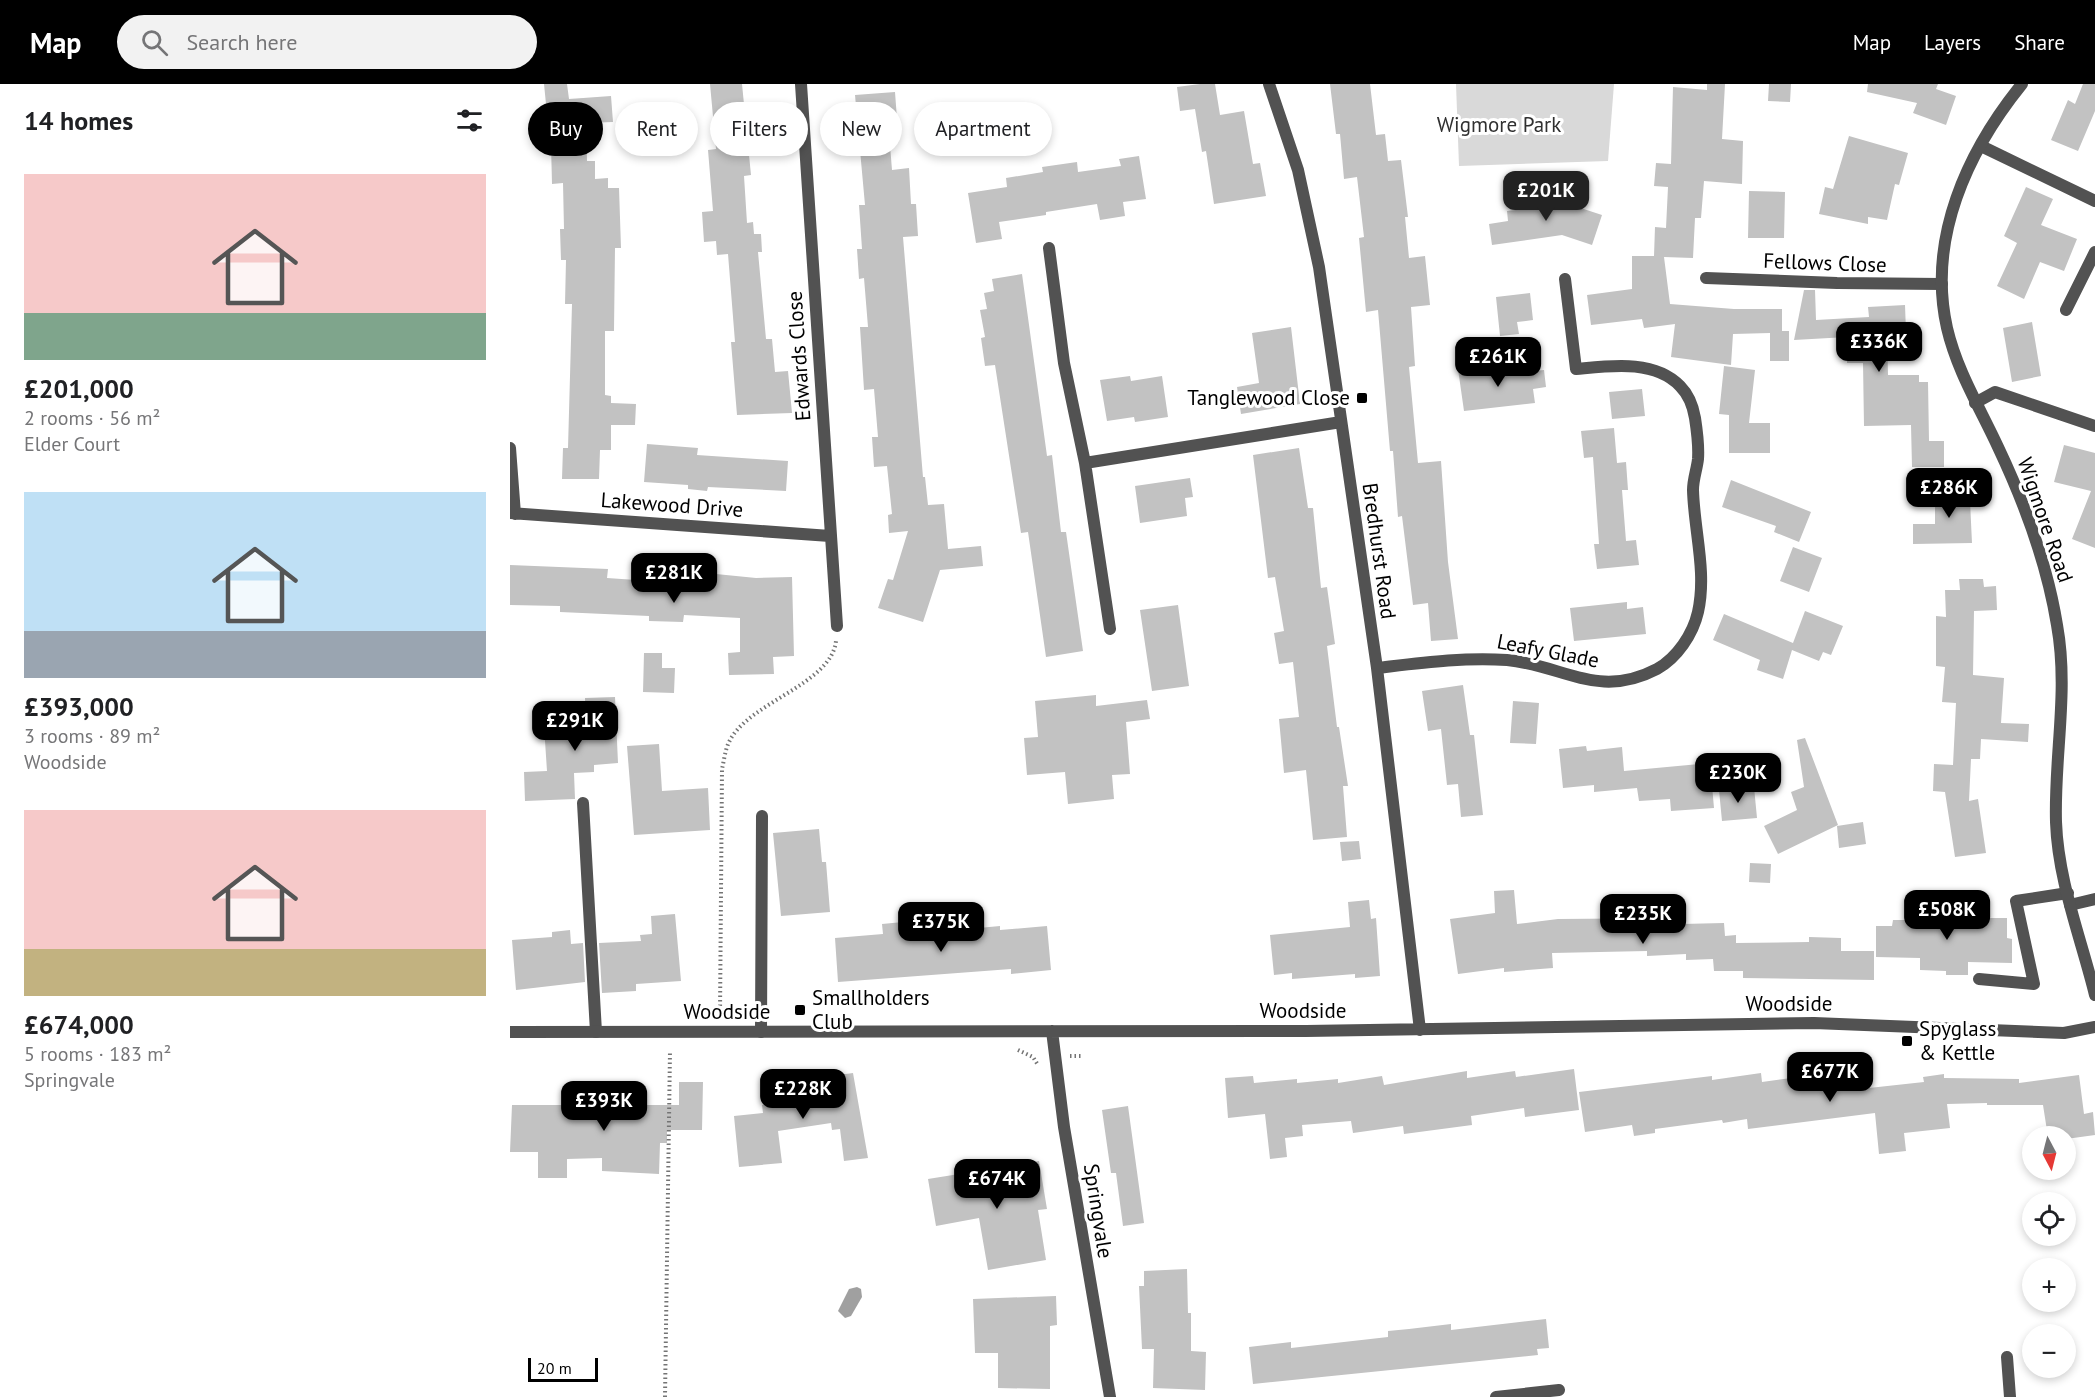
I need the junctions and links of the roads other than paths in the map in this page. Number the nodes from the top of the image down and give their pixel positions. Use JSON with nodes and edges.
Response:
{"nodes":[{"id":1,"x":801,"y":84,"type":"edge"},
{"id":2,"x":1269,"y":84,"type":"edge"},
{"id":3,"x":2018,"y":85,"type":"edge"},
{"id":4,"x":1981,"y":146,"type":"junction"},
{"id":5,"x":2095,"y":201,"type":"edge"},
{"id":6,"x":1049,"y":248,"type":"dead end"},
{"id":7,"x":2095,"y":252,"type":"edge"},
{"id":8,"x":1706,"y":278,"type":"dead end"},
{"id":9,"x":1565,"y":279,"type":"dead end"},
{"id":10,"x":1942,"y":284,"type":"junction"},
{"id":11,"x":2066,"y":310,"type":"dead end"},
{"id":12,"x":1975,"y":403,"type":"junction"},
{"id":13,"x":1341,"y":422,"type":"junction"},
{"id":14,"x":2095,"y":426,"type":"edge"},
{"id":15,"x":510,"y":448,"type":"edge"},
{"id":16,"x":1085,"y":463,"type":"junction"},
{"id":17,"x":513,"y":514,"type":"edge"},
{"id":18,"x":830,"y":536,"type":"junction"},
{"id":19,"x":837,"y":626,"type":"dead end"},
{"id":20,"x":1110,"y":629,"type":"dead end"},
{"id":21,"x":1377,"y":668,"type":"junction"},
{"id":22,"x":583,"y":804,"type":"dead end"},
{"id":23,"x":762,"y":816,"type":"dead end"},
{"id":24,"x":2069,"y":899,"type":"junction"},
{"id":25,"x":2095,"y":899,"type":"edge"},
{"id":26,"x":1979,"y":979,"type":"dead end"},
{"id":27,"x":2095,"y":994,"type":"edge"},
{"id":28,"x":2095,"y":1027,"type":"edge"},
{"id":29,"x":1420,"y":1030,"type":"junction"},
{"id":30,"x":1052,"y":1031,"type":"junction"},
{"id":31,"x":510,"y":1032,"type":"edge"},
{"id":32,"x":596,"y":1032,"type":"junction"},
{"id":33,"x":760,"y":1032,"type":"junction"},
{"id":34,"x":2007,"y":1357,"type":"dead end"},
{"id":35,"x":1559,"y":1390,"type":"dead end"},
{"id":36,"x":1110,"y":1397,"type":"edge"},
{"id":37,"x":1496,"y":1397,"type":"edge"},
{"id":38,"x":2010,"y":1397,"type":"edge"}],
"edges":[{"from":1,"to":18,"type":"street","name":"Edwards Close"},
{"from":2,"to":13,"type":"street","name":"Bredhurst Road"},
{"from":3,"to":4,"type":"street","name":"Wigmore Road"},
{"from":4,"to":5,"type":"street"},
{"from":4,"to":10,"type":"street","name":"Wigmore Road"},
{"from":6,"to":16,"type":"street"},
{"from":7,"to":11,"type":"street"},
{"from":8,"to":10,"type":"street","name":"Fellows Close"},
{"from":9,"to":21,"type":"street","name":"Leafy Glade"},
{"from":10,"to":12,"type":"street","name":"Wigmore Road"},
{"from":12,"to":14,"type":"street"},
{"from":12,"to":24,"type":"street","name":"Wigmore Road"},
{"from":13,"to":16,"type":"street"},
{"from":13,"to":21,"type":"street","name":"Bredhurst Road"},
{"from":15,"to":17,"type":"street"},
{"from":16,"to":20,"type":"street"},
{"from":17,"to":18,"type":"street","name":"Lakewood Drive"},
{"from":18,"to":19,"type":"street","name":"Edwards Close"},
{"from":21,"to":29,"type":"street","name":"Bredhurst Road"},
{"from":22,"to":32,"type":"street"},
{"from":23,"to":33,"type":"street"},
{"from":24,"to":25,"type":"street"},
{"from":24,"to":26,"type":"street"},
{"from":24,"to":27,"type":"street","name":"Wigmore Road"},
{"from":28,"to":29,"type":"street","name":"Woodside"},
{"from":29,"to":30,"type":"street","name":"Woodside"},
{"from":30,"to":33,"type":"street","name":"Woodside"},
{"from":30,"to":36,"type":"street","name":"Springvale"},
{"from":31,"to":32,"type":"street","name":"Woodside"},
{"from":32,"to":33,"type":"street","name":"Woodside"},
{"from":34,"to":38,"type":"street"},
{"from":35,"to":37,"type":"street"}]}
